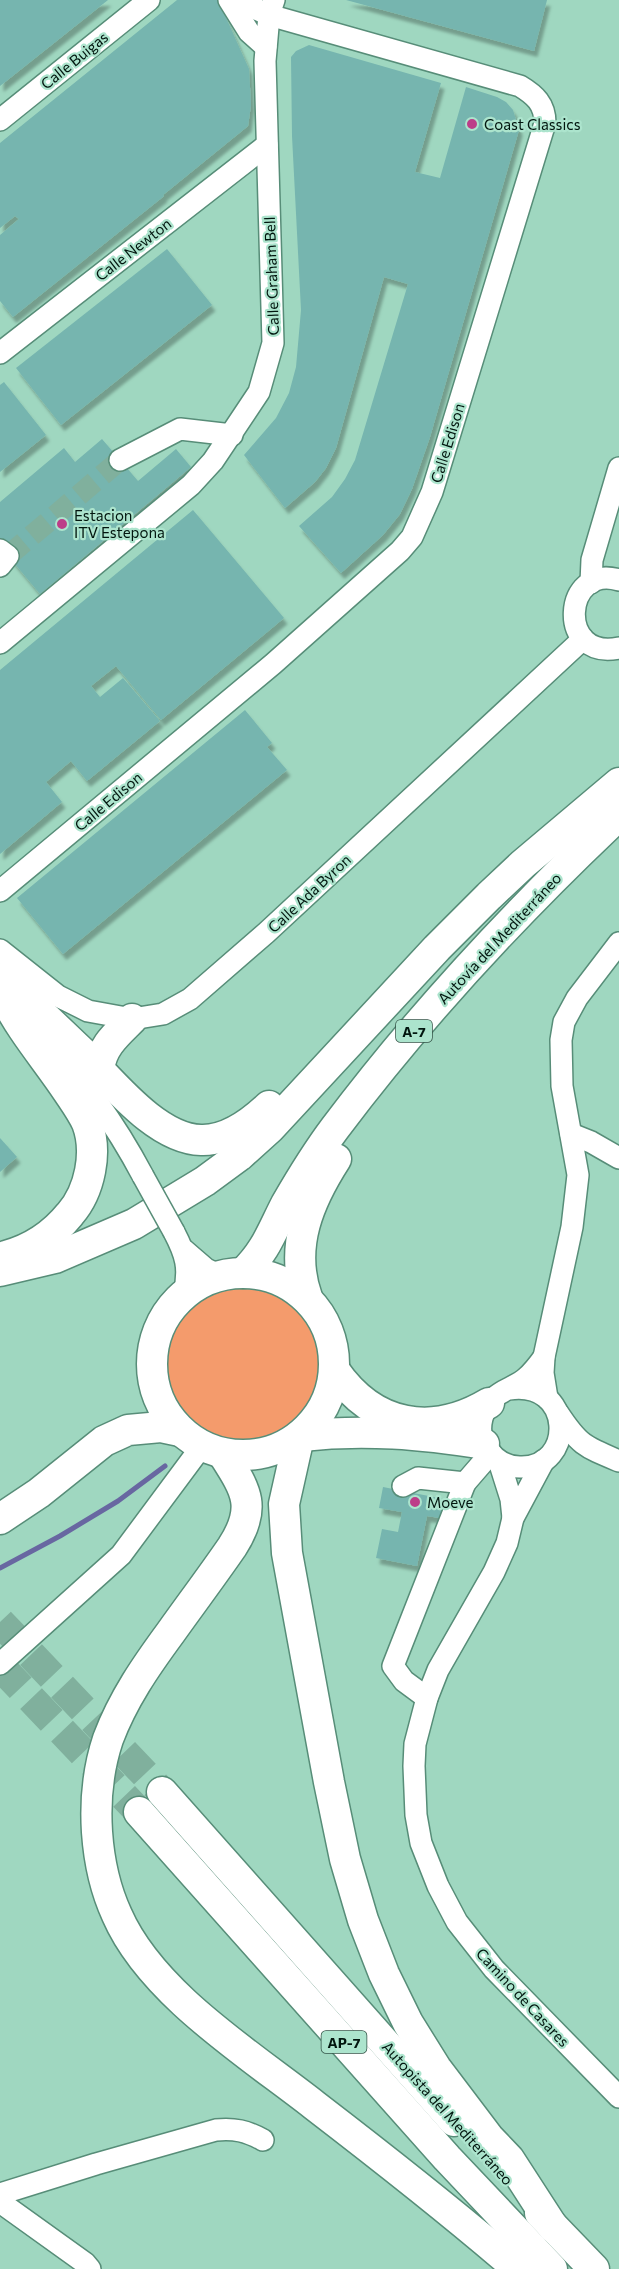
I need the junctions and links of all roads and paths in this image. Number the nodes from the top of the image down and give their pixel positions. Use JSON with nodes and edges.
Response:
{"nodes":[{"id":1,"x":149,"y":0,"type":"edge"},
{"id":2,"x":229,"y":0,"type":"edge"},
{"id":3,"x":245,"y":0,"type":"edge"},
{"id":4,"x":271,"y":7,"type":"edge"},
{"id":5,"x":266,"y":47,"type":"junction"},
{"id":6,"x":0,"y":120,"type":"edge"},
{"id":7,"x":267,"y":145,"type":"junction"},
{"id":8,"x":2,"y":346,"type":"edge"},
{"id":9,"x":232,"y":435,"type":"junction"},
{"id":10,"x":120,"y":460,"type":"tunnel mouth"},
{"id":11,"x":619,"y":468,"type":"edge"},
{"id":12,"x":0,"y":550,"type":"edge"},
{"id":13,"x":0,"y":566,"type":"edge"},
{"id":14,"x":619,"y":580,"type":"edge"},
{"id":15,"x":591,"y":583,"type":"junction"},
{"id":16,"x":583,"y":639,"type":"junction"},
{"id":17,"x":0,"y":643,"type":"edge"},
{"id":18,"x":619,"y":648,"type":"edge"},
{"id":19,"x":619,"y":783,"type":"edge"},
{"id":20,"x":619,"y":814,"type":"edge"},
{"id":21,"x":619,"y":842,"type":"edge"},
{"id":22,"x":0,"y":891,"type":"edge"},
{"id":23,"x":619,"y":943,"type":"edge"},
{"id":24,"x":437,"y":948,"type":"junction"},
{"id":25,"x":0,"y":950,"type":"edge"},
{"id":26,"x":1,"y":992,"type":"edge"},
{"id":27,"x":132,"y":1019,"type":"junction"},
{"id":28,"x":99,"y":1069,"type":"junction"},
{"id":29,"x":571,"y":1134,"type":"junction"},
{"id":30,"x":619,"y":1158,"type":"edge"},
{"id":31,"x":179,"y":1241,"type":"junction"},
{"id":32,"x":0,"y":1257,"type":"edge"},
{"id":33,"x":0,"y":1271,"type":"edge"},
{"id":34,"x":231,"y":1274,"type":"junction"},
{"id":35,"x":184,"y":1294,"type":"junction"},
{"id":36,"x":307,"y":1297,"type":"junction"},
{"id":37,"x":544,"y":1357,"type":"junction"},
{"id":38,"x":335,"y":1371,"type":"junction"},
{"id":39,"x":499,"y":1396,"type":"junction"},
{"id":40,"x":553,"y":1406,"type":"junction"},
{"id":41,"x":300,"y":1437,"type":"junction"},
{"id":42,"x":202,"y":1443,"type":"junction"},
{"id":43,"x":587,"y":1448,"type":"junction"},
{"id":44,"x":491,"y":1453,"type":"junction"},
{"id":45,"x":549,"y":1456,"type":"junction"},
{"id":46,"x":619,"y":1461,"type":"edge"},
{"id":47,"x":465,"y":1483,"type":"junction"},
{"id":48,"x":404,"y":1486,"type":"dead end"},
{"id":49,"x":513,"y":1518,"type":"junction"},
{"id":50,"x":0,"y":1519,"type":"edge"},
{"id":51,"x":0,"y":1664,"type":"edge"},
{"id":52,"x":427,"y":1698,"type":"junction"},
{"id":53,"x":162,"y":1792,"type":"tunnel mouth"},
{"id":54,"x":139,"y":1812,"type":"tunnel mouth"},
{"id":55,"x":619,"y":2097,"type":"edge"},
{"id":56,"x":263,"y":2140,"type":"dead end"},
{"id":57,"x":0,"y":2194,"type":"edge"},
{"id":58,"x":0,"y":2202,"type":"edge"},
{"id":59,"x":553,"y":2227,"type":"junction"},
{"id":60,"x":90,"y":2269,"type":"edge"},
{"id":61,"x":518,"y":2269,"type":"edge"},
{"id":62,"x":552,"y":2269,"type":"edge"},
{"id":63,"x":594,"y":2269,"type":"edge"}],
"edges":[{"from":1,"to":6,"type":"street","name":"Calle Buigas"},
{"from":2,"to":5,"type":"street"},
{"from":3,"to":4,"type":"street"},
{"from":4,"to":5,"type":"street","name":"Calle Graham Bell"},
{"from":4,"to":22,"type":"street","name":"Calle Edison"},
{"from":5,"to":7,"type":"street","name":"Calle Graham Bell"},
{"from":7,"to":8,"type":"street","name":"Calle Newton"},
{"from":7,"to":9,"type":"street","name":"Calle Graham Bell"},
{"from":9,"to":10,"type":"street"},
{"from":9,"to":17,"type":"street","name":"Calle Graham Bell"},
{"from":11,"to":15,"type":"street"},
{"from":12,"to":13,"type":"street"},
{"from":14,"to":15,"type":"street"},
{"from":15,"to":16,"type":"street"},
{"from":16,"to":18,"type":"street"},
{"from":16,"to":27,"type":"street","name":"Calle Ada Byron"},
{"from":19,"to":24,"type":"highway","name":"Autovía del Mediterráneo"},
{"from":20,"to":34,"type":"highway","name":"Autovía del Mediterráneo","number":"A-7"},
{"from":21,"to":36,"type":"highway","name":"Autovía del Mediterráneo","number":"A-7"},
{"from":23,"to":29,"type":"street"},
{"from":24,"to":28,"type":"highway"},
{"from":24,"to":33,"type":"highway"},
{"from":25,"to":27,"type":"street","name":"Calle Ada Byron"},
{"from":26,"to":28,"type":"highway"},
{"from":26,"to":31,"type":"street","bridge":true},
{"from":26,"to":32,"type":"highway"},
{"from":27,"to":28,"type":"highway"},
{"from":29,"to":30,"type":"street"},
{"from":29,"to":37,"type":"street"},
{"from":31,"to":34,"type":"street"},
{"from":31,"to":35,"type":"street"},
{"from":34,"to":35,"type":"highway","number":"A-7"},
{"from":34,"to":36,"type":"highway","number":"A-7"},
{"from":35,"to":42,"type":"highway","number":"A-7"},
{"from":36,"to":38,"type":"highway","number":"A-7"},
{"from":37,"to":39,"type":"street"},
{"from":37,"to":40,"type":"street"},
{"from":38,"to":39,"type":"highway"},
{"from":38,"to":41,"type":"highway","number":"A-7"},
{"from":39,"to":40,"type":"street"},
{"from":39,"to":44,"type":"street"},
{"from":40,"to":43,"type":"street"},
{"from":40,"to":45,"type":"street"},
{"from":41,"to":42,"type":"highway","number":"A-7"},
{"from":41,"to":44,"type":"highway"},
{"from":41,"to":59,"type":"highway"},
{"from":42,"to":50,"type":"highway"},
{"from":42,"to":51,"type":"street"},
{"from":42,"to":61,"type":"highway"},
{"from":43,"to":45,"type":"street"},
{"from":43,"to":46,"type":"street"},
{"from":44,"to":45,"type":"street"},
{"from":44,"to":47,"type":"street"},
{"from":44,"to":49,"type":"street","name":"Camino de Casares"},
{"from":45,"to":49,"type":"street","name":"Camino de Casares"},
{"from":47,"to":48,"type":"street"},
{"from":47,"to":52,"type":"street"},
{"from":49,"to":52,"type":"street","name":"Camino de Casares"},
{"from":52,"to":55,"type":"street","name":"Camino de Casares"},
{"from":53,"to":59,"type":"highway","name":"Autopista del Mediterráneo","number":"AP-7"},
{"from":54,"to":62,"type":"highway","name":"Autopista del Mediterráneo","number":"AP-7"},
{"from":56,"to":57,"type":"street"},
{"from":58,"to":60,"type":"street"},
{"from":59,"to":63,"type":"highway","name":"Autopista del Mediterráneo","number":"AP-7"}]}
